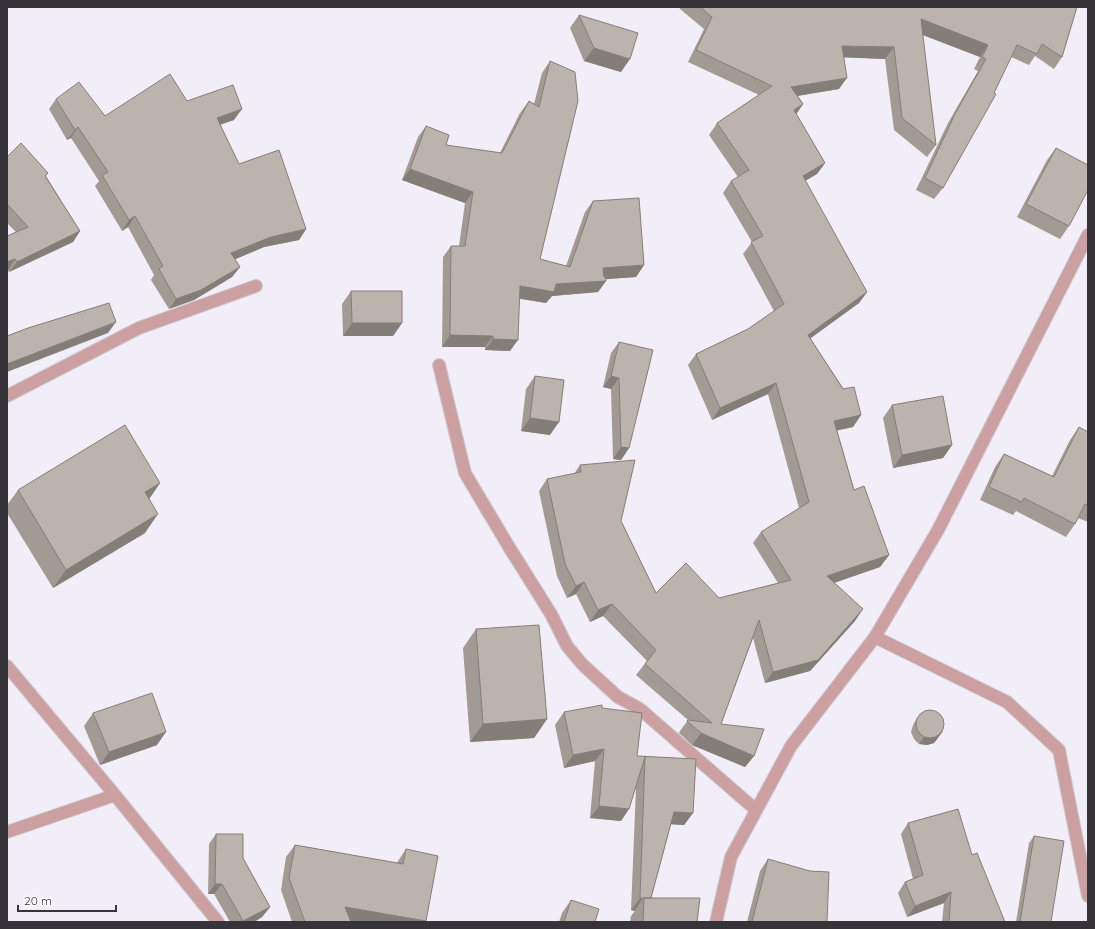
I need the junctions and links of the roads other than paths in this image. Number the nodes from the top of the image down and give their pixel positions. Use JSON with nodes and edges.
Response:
{"nodes":[{"id":1,"x":1088,"y":235,"type":"edge"},
{"id":2,"x":256,"y":286,"type":"dead end"},
{"id":3,"x":439,"y":365,"type":"dead end"},
{"id":4,"x":7,"y":396,"type":"edge"},
{"id":5,"x":876,"y":637,"type":"junction"},
{"id":6,"x":7,"y":666,"type":"edge"},
{"id":7,"x":115,"y":795,"type":"junction"},
{"id":8,"x":756,"y":810,"type":"junction"},
{"id":9,"x":7,"y":832,"type":"edge"},
{"id":10,"x":1088,"y":896,"type":"edge"},
{"id":11,"x":218,"y":922,"type":"edge"},
{"id":12,"x":716,"y":922,"type":"edge"}],
"edges":[{"from":1,"to":5,"type":"street"},
{"from":2,"to":4,"type":"street"},
{"from":3,"to":8,"type":"street"},
{"from":5,"to":8,"type":"street"},
{"from":5,"to":10,"type":"street"},
{"from":6,"to":7,"type":"street"},
{"from":7,"to":9,"type":"street"},
{"from":7,"to":11,"type":"street"},
{"from":8,"to":12,"type":"street"}]}
